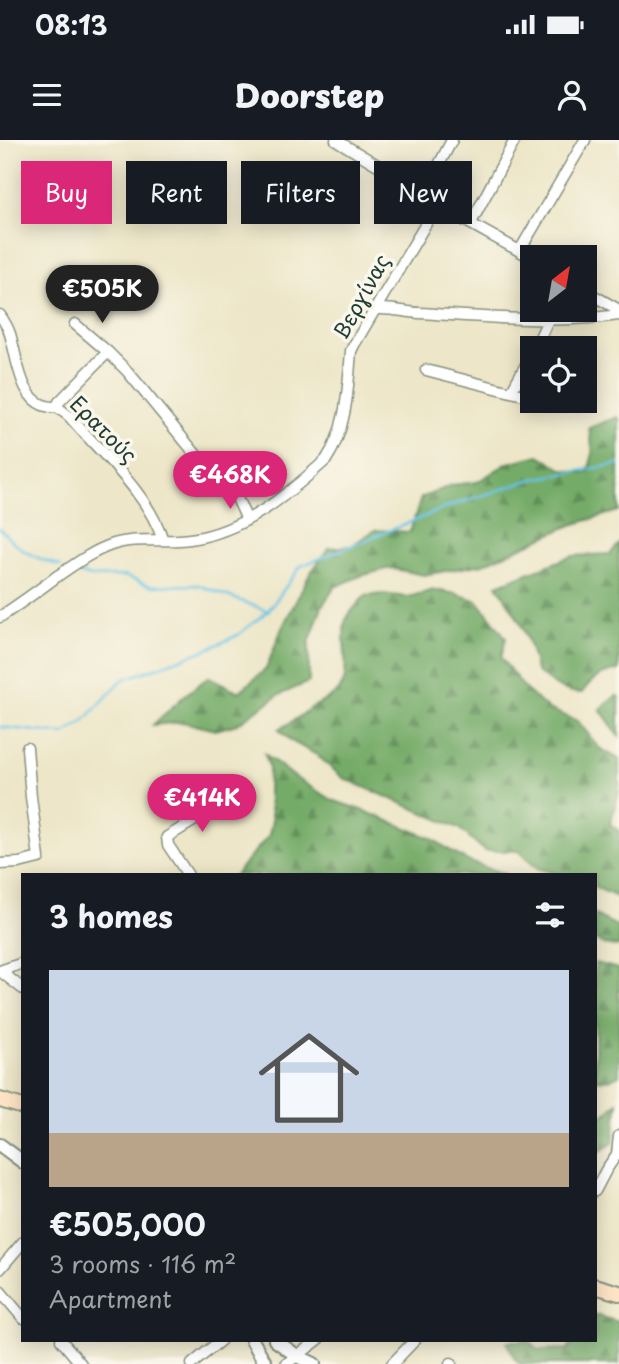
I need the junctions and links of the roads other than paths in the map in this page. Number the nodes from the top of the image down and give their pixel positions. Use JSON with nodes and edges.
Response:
{"nodes":[{"id":1,"x":452,"y":140,"type":"edge"},
{"id":2,"x":515,"y":140,"type":"edge"},
{"id":3,"x":585,"y":140,"type":"edge"},
{"id":4,"x":340,"y":141,"type":"edge"},
{"id":5,"x":441,"y":161,"type":"edge"},
{"id":6,"x":374,"y":162,"type":"edge"},
{"id":7,"x":472,"y":221,"type":"edge"},
{"id":8,"x":426,"y":224,"type":"edge"},
{"id":9,"x":472,"y":224,"type":"edge"},
{"id":10,"x":523,"y":245,"type":"edge"},
{"id":11,"x":520,"y":250,"type":"edge"},
{"id":12,"x":597,"y":299,"type":"edge"},
{"id":13,"x":376,"y":309,"type":"junction"},
{"id":14,"x":619,"y":313,"type":"edge"},
{"id":15,"x":0,"y":314,"type":"edge"},
{"id":16,"x":597,"y":318,"type":"edge"},
{"id":17,"x":520,"y":319,"type":"edge"},
{"id":18,"x":75,"y":324,"type":"dead end"},
{"id":19,"x":108,"y":352,"type":"junction"},
{"id":20,"x":426,"y":370,"type":"dead end"},
{"id":21,"x":520,"y":376,"type":"edge"},
{"id":22,"x":511,"y":392,"type":"junction"},
{"id":23,"x":520,"y":394,"type":"edge"},
{"id":24,"x":57,"y":407,"type":"junction"},
{"id":25,"x":247,"y":520,"type":"junction"},
{"id":26,"x":163,"y":540,"type":"junction"},
{"id":27,"x":0,"y":617,"type":"edge"},
{"id":28,"x":27,"y":748,"type":"dead end"},
{"id":29,"x":245,"y":793,"type":"dead end"},
{"id":30,"x":0,"y":864,"type":"edge"},
{"id":31,"x":187,"y":873,"type":"edge"},
{"id":32,"x":21,"y":964,"type":"edge"},
{"id":33,"x":0,"y":971,"type":"edge"},
{"id":34,"x":21,"y":987,"type":"edge"},
{"id":35,"x":0,"y":1100,"type":"edge"},
{"id":36,"x":20,"y":1103,"type":"edge"},
{"id":37,"x":619,"y":1136,"type":"edge"},
{"id":38,"x":0,"y":1145,"type":"edge"},
{"id":39,"x":618,"y":1154,"type":"edge"},
{"id":40,"x":21,"y":1161,"type":"edge"},
{"id":41,"x":597,"y":1187,"type":"edge"},
{"id":42,"x":21,"y":1244,"type":"edge"},
{"id":43,"x":0,"y":1269,"type":"edge"},
{"id":44,"x":597,"y":1287,"type":"edge"},
{"id":45,"x":0,"y":1291,"type":"edge"},
{"id":46,"x":619,"y":1293,"type":"edge"},
{"id":47,"x":21,"y":1316,"type":"edge"},
{"id":48,"x":63,"y":1342,"type":"edge"},
{"id":49,"x":219,"y":1342,"type":"edge"},
{"id":50,"x":253,"y":1342,"type":"edge"},
{"id":51,"x":278,"y":1342,"type":"edge"},
{"id":52,"x":316,"y":1342,"type":"edge"},
{"id":53,"x":413,"y":1342,"type":"edge"},
{"id":54,"x":298,"y":1356,"type":"junction"},
{"id":55,"x":81,"y":1364,"type":"edge"},
{"id":56,"x":192,"y":1364,"type":"edge"},
{"id":57,"x":266,"y":1364,"type":"edge"},
{"id":58,"x":286,"y":1364,"type":"edge"},
{"id":59,"x":314,"y":1364,"type":"edge"},
{"id":60,"x":392,"y":1364,"type":"edge"}],
"edges":[{"from":1,"to":5,"type":"street"},
{"from":2,"to":7,"type":"street"},
{"from":3,"to":10,"type":"street"},
{"from":4,"to":6,"type":"street"},
{"from":8,"to":13,"type":"street","name":"Βεργίνας"},
{"from":9,"to":11,"type":"street"},
{"from":12,"to":14,"type":"street"},
{"from":13,"to":17,"type":"street"},
{"from":13,"to":25,"type":"street","name":"Βεργίνας"},
{"from":14,"to":16,"type":"street"},
{"from":15,"to":24,"type":"street","name":"Ερατούς"},
{"from":18,"to":19,"type":"street"},
{"from":19,"to":24,"type":"street"},
{"from":19,"to":25,"type":"street"},
{"from":20,"to":22,"type":"street"},
{"from":21,"to":22,"type":"street"},
{"from":22,"to":23,"type":"street"},
{"from":24,"to":26,"type":"street","name":"Ερατούς"},
{"from":25,"to":26,"type":"street","name":"Βεργίνας"},
{"from":26,"to":27,"type":"street","name":"Βεργίνας"},
{"from":28,"to":30,"type":"street"},
{"from":29,"to":31,"type":"street"},
{"from":32,"to":33,"type":"street"},
{"from":33,"to":34,"type":"street"},
{"from":35,"to":36,"type":"main road"},
{"from":37,"to":39,"type":"street"},
{"from":38,"to":40,"type":"street"},
{"from":39,"to":41,"type":"street"},
{"from":42,"to":43,"type":"street"},
{"from":44,"to":46,"type":"main road"},
{"from":45,"to":47,"type":"street"},
{"from":48,"to":55,"type":"street"},
{"from":49,"to":56,"type":"street"},
{"from":50,"to":57,"type":"street"},
{"from":51,"to":54,"type":"street"},
{"from":52,"to":54,"type":"street"},
{"from":53,"to":60,"type":"street"},
{"from":54,"to":58,"type":"street"},
{"from":54,"to":59,"type":"street"}]}
